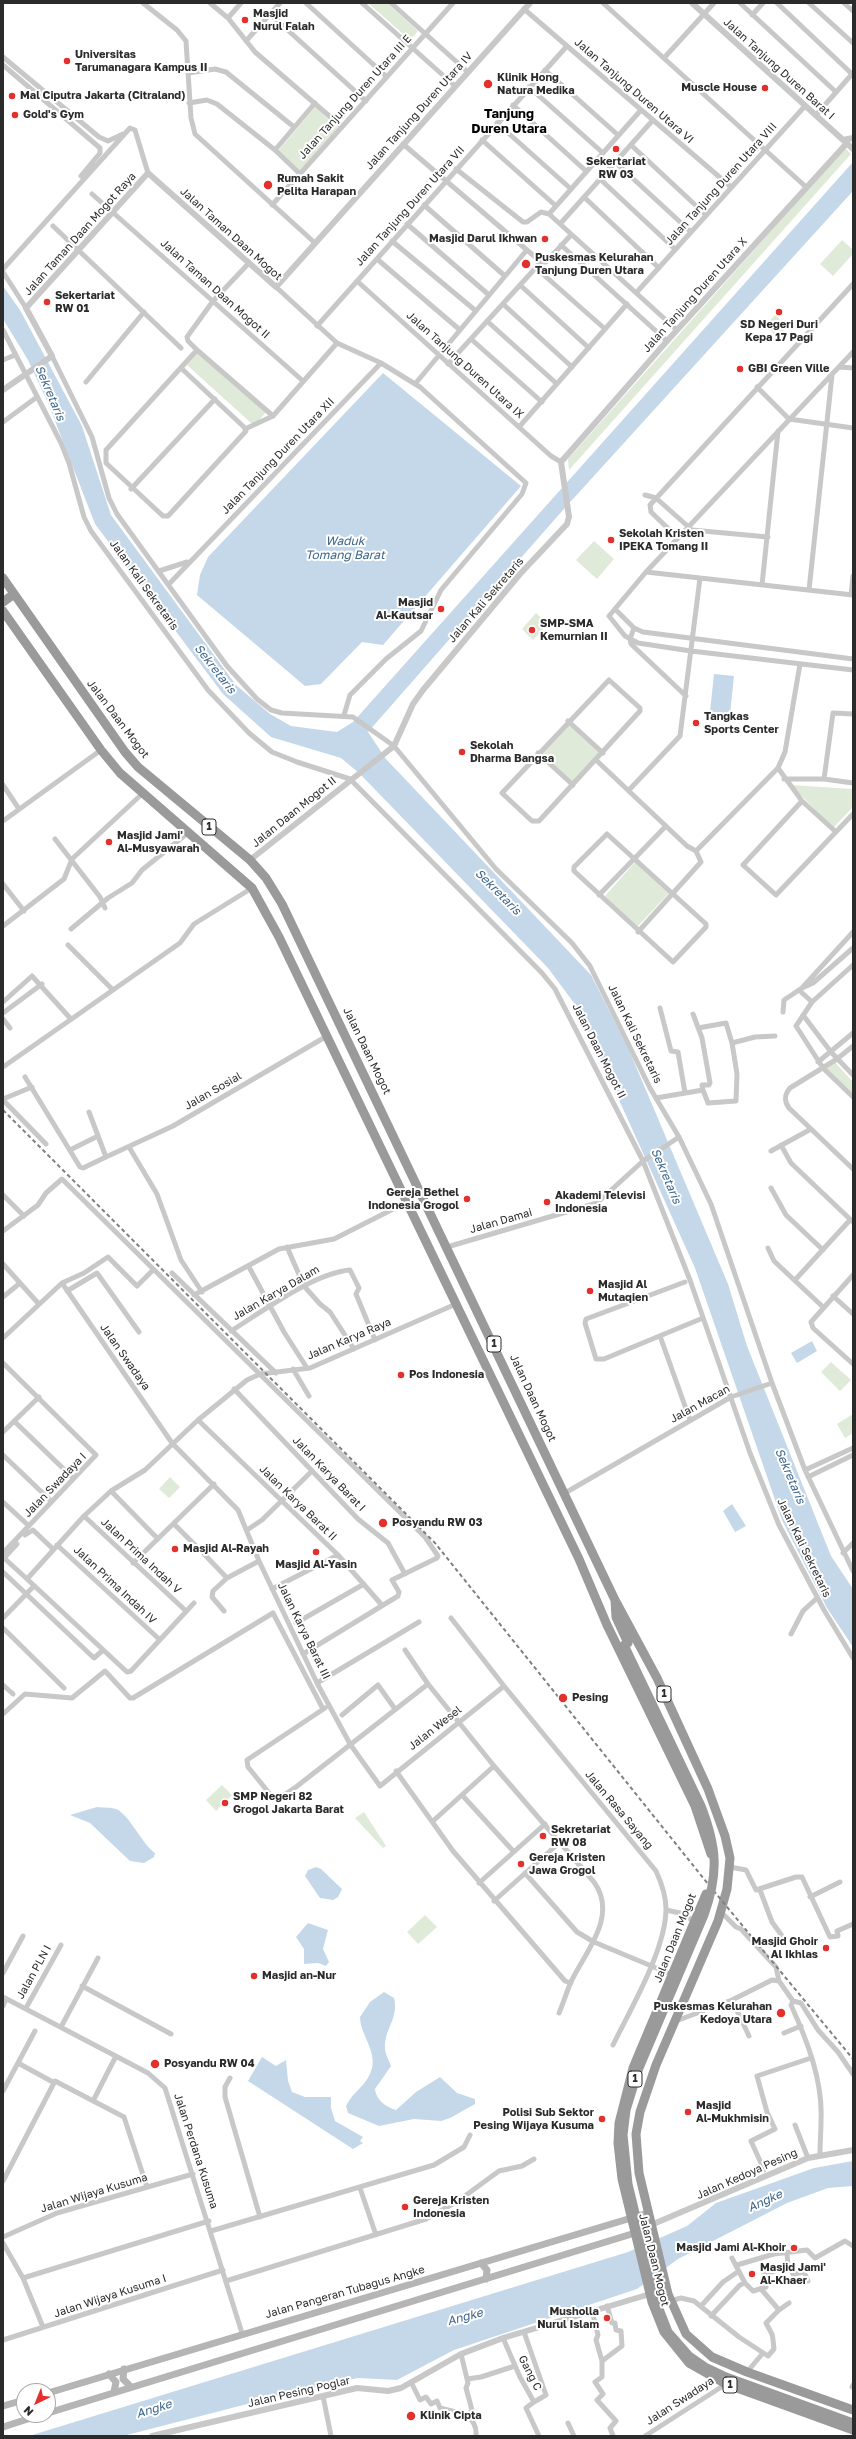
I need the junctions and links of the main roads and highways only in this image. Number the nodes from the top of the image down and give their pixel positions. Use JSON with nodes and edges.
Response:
{"nodes":[{"id":1,"x":3,"y":578,"type":"edge"},
{"id":2,"x":14,"y":594,"type":"junction"},
{"id":3,"x":3,"y":602,"type":"edge"},
{"id":4,"x":3,"y":611,"type":"edge"},
{"id":5,"x":371,"y":1087,"type":"junction"},
{"id":6,"x":355,"y":1093,"type":"junction"},
{"id":7,"x":377,"y":1100,"type":"junction"},
{"id":8,"x":362,"y":1107,"type":"junction"},
{"id":9,"x":615,"y":1600,"type":"junction"},
{"id":10,"x":602,"y":1609,"type":"junction"},
{"id":11,"x":626,"y":1644,"type":"junction"},
{"id":12,"x":708,"y":1790,"type":"junction"},
{"id":13,"x":690,"y":1796,"type":"junction"},
{"id":14,"x":716,"y":1811,"type":"junction"},
{"id":15,"x":698,"y":1814,"type":"junction"},
{"id":16,"x":661,"y":2005,"type":"junction"},
{"id":17,"x":677,"y":2017,"type":"junction"},
{"id":18,"x":648,"y":2213,"type":"junction"},
{"id":19,"x":631,"y":2218,"type":"junction"},
{"id":20,"x":635,"y":2233,"type":"junction"},
{"id":21,"x":482,"y":2263,"type":"junction"},
{"id":22,"x":486,"y":2279,"type":"junction"},
{"id":23,"x":124,"y":2369,"type":"junction"},
{"id":24,"x":109,"y":2374,"type":"junction"},
{"id":25,"x":130,"y":2386,"type":"junction"},
{"id":26,"x":56,"y":2391,"type":"edge"},
{"id":27,"x":114,"y":2392,"type":"junction"},
{"id":28,"x":16,"y":2402,"type":"edge"},
{"id":29,"x":3,"y":2406,"type":"edge"},
{"id":30,"x":56,"y":2410,"type":"edge"},
{"id":31,"x":853,"y":2410,"type":"edge"},
{"id":32,"x":853,"y":2418,"type":"edge"},
{"id":33,"x":16,"y":2423,"type":"edge"},
{"id":34,"x":853,"y":2423,"type":"edge"},
{"id":35,"x":3,"y":2427,"type":"edge"},
{"id":36,"x":853,"y":2430,"type":"edge"}],
"edges":[{"from":1,"to":2,"type":"highway","name":"Jalan Daan Mogot","number":"1"},
{"from":2,"to":3,"type":"highway"},
{"from":2,"to":5,"type":"highway","name":"Jalan Daan Mogot","number":"1"},
{"from":4,"to":6,"type":"highway","name":"Jalan Daan Mogot","number":"1"},
{"from":5,"to":6,"type":"highway"},
{"from":5,"to":7,"type":"highway","name":"Jalan Daan Mogot","number":"1"},
{"from":6,"to":8,"type":"highway","name":"Jalan Daan Mogot","number":"1"},
{"from":7,"to":8,"type":"highway"},
{"from":7,"to":9,"type":"highway","name":"Jalan Daan Mogot","number":"1"},
{"from":8,"to":10,"type":"highway","name":"Jalan Daan Mogot","number":"1"},
{"from":9,"to":11,"type":"highway","name":"Jalan Daan Mogot","number":"1"},
{"from":9,"to":12,"type":"highway","name":"Jalan Daan Mogot","number":"1"},
{"from":10,"to":11,"type":"highway","name":"Jalan Daan Mogot","number":"1"},
{"from":10,"to":13,"type":"highway","name":"Jalan Daan Mogot","number":"1"},
{"from":11,"to":32,"type":"highway","name":"Jalan Daan Mogot","number":"1","bridge":true},
{"from":11,"to":34,"type":"highway","name":"Jalan Daan Mogot","number":"1","bridge":true},
{"from":12,"to":13,"type":"highway"},
{"from":12,"to":14,"type":"highway","name":"Jalan Daan Mogot","number":"1"},
{"from":13,"to":15,"type":"highway","name":"Jalan Daan Mogot","number":"1"},
{"from":14,"to":15,"type":"highway"},
{"from":14,"to":17,"type":"highway","name":"Jalan Daan Mogot","number":"1"},
{"from":15,"to":16,"type":"highway","name":"Jalan Daan Mogot","number":"1"},
{"from":16,"to":17,"type":"highway"},
{"from":16,"to":19,"type":"highway","name":"Jalan Daan Mogot","number":"1"},
{"from":17,"to":18,"type":"highway","name":"Jalan Daan Mogot","number":"1"},
{"from":18,"to":19,"type":"main road","name":"Jalan Pangeran Tubagus Angke"},
{"from":18,"to":31,"type":"highway","name":"Jalan Daan Mogot","number":"1"},
{"from":19,"to":20,"type":"highway","name":"Jalan Daan Mogot","number":"1"},
{"from":19,"to":21,"type":"main road","name":"Jalan Pangeran Tubagus Angke"},
{"from":20,"to":22,"type":"main road"},
{"from":20,"to":36,"type":"highway","name":"Jalan Daan Mogot","number":"1"},
{"from":21,"to":22,"type":"main road"},
{"from":21,"to":23,"type":"main road","name":"Jalan Pangeran Tubagus Angke"},
{"from":22,"to":25,"type":"main road"},
{"from":23,"to":24,"type":"main road","name":"Jalan Pangeran Tubagus Angke"},
{"from":23,"to":25,"type":"main road"},
{"from":24,"to":26,"type":"main road","name":"Jalan Pangeran Tubagus Angke"},
{"from":24,"to":27,"type":"main road"},
{"from":25,"to":27,"type":"main road"},
{"from":27,"to":30,"type":"main road"},
{"from":28,"to":29,"type":"main road"},
{"from":33,"to":35,"type":"main road"}]}
